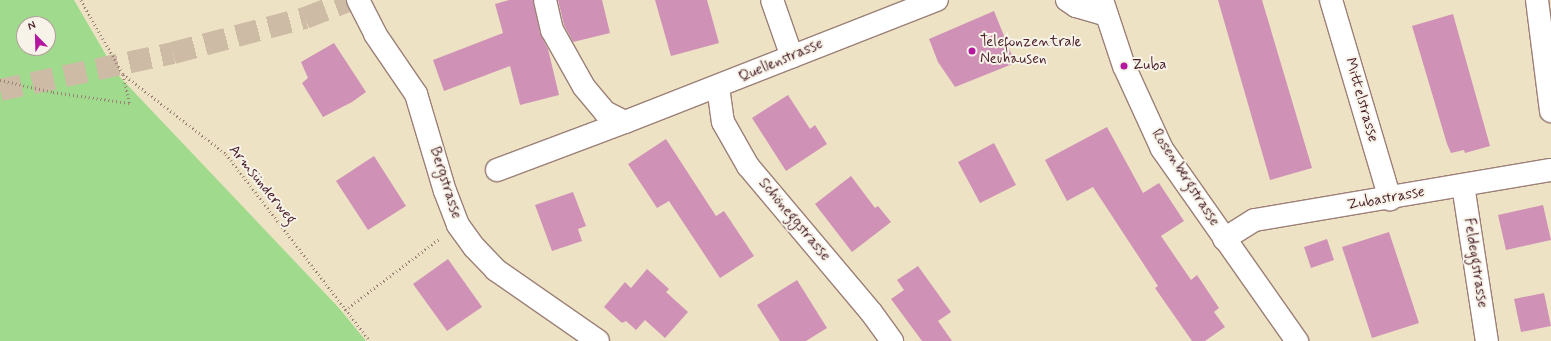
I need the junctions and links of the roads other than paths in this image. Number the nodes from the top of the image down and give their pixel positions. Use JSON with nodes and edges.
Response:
{"nodes":[{"id":1,"x":358,"y":0,"type":"edge"},
{"id":2,"x":545,"y":0,"type":"edge"},
{"id":3,"x":772,"y":0,"type":"edge"},
{"id":4,"x":936,"y":0,"type":"edge"},
{"id":5,"x":1067,"y":0,"type":"edge"},
{"id":6,"x":1331,"y":0,"type":"edge"},
{"id":7,"x":1537,"y":0,"type":"edge"},
{"id":8,"x":1105,"y":8,"type":"edge"},
{"id":9,"x":792,"y":57,"type":"junction"},
{"id":10,"x":718,"y":87,"type":"junction"},
{"id":11,"x":1551,"y":110,"type":"edge"},
{"id":12,"x":625,"y":122,"type":"junction"},
{"id":13,"x":497,"y":170,"type":"dead end"},
{"id":14,"x":1551,"y":170,"type":"edge"},
{"id":15,"x":1463,"y":185,"type":"junction"},
{"id":16,"x":1390,"y":199,"type":"junction"},
{"id":17,"x":1224,"y":238,"type":"junction"},
{"id":18,"x":598,"y":341,"type":"edge"},
{"id":19,"x":892,"y":341,"type":"edge"},
{"id":20,"x":1297,"y":341,"type":"edge"},
{"id":21,"x":1487,"y":341,"type":"edge"}],
"edges":[{"from":1,"to":18,"type":"street","name":"Bergstrasse"},
{"from":2,"to":12,"type":"street"},
{"from":3,"to":9,"type":"street"},
{"from":4,"to":9,"type":"street","name":"Quellenstrasse"},
{"from":5,"to":8,"type":"street"},
{"from":6,"to":16,"type":"street","name":"Mittelstrasse"},
{"from":7,"to":11,"type":"street"},
{"from":8,"to":17,"type":"street","name":"Rosenbergstrasse"},
{"from":9,"to":10,"type":"street","name":"Quellenstrasse"},
{"from":10,"to":12,"type":"street","name":"Quellenstrasse"},
{"from":10,"to":19,"type":"street","name":"Schöneggstrasse"},
{"from":12,"to":13,"type":"street","name":"Quellenstrasse"},
{"from":14,"to":15,"type":"street","name":"Zubastrasse"},
{"from":15,"to":16,"type":"street","name":"Zubastrasse"},
{"from":15,"to":21,"type":"street","name":"Feldeggstrasse"},
{"from":16,"to":17,"type":"street","name":"Zubastrasse"},
{"from":17,"to":20,"type":"street","name":"Rosenbergstrasse"}]}
